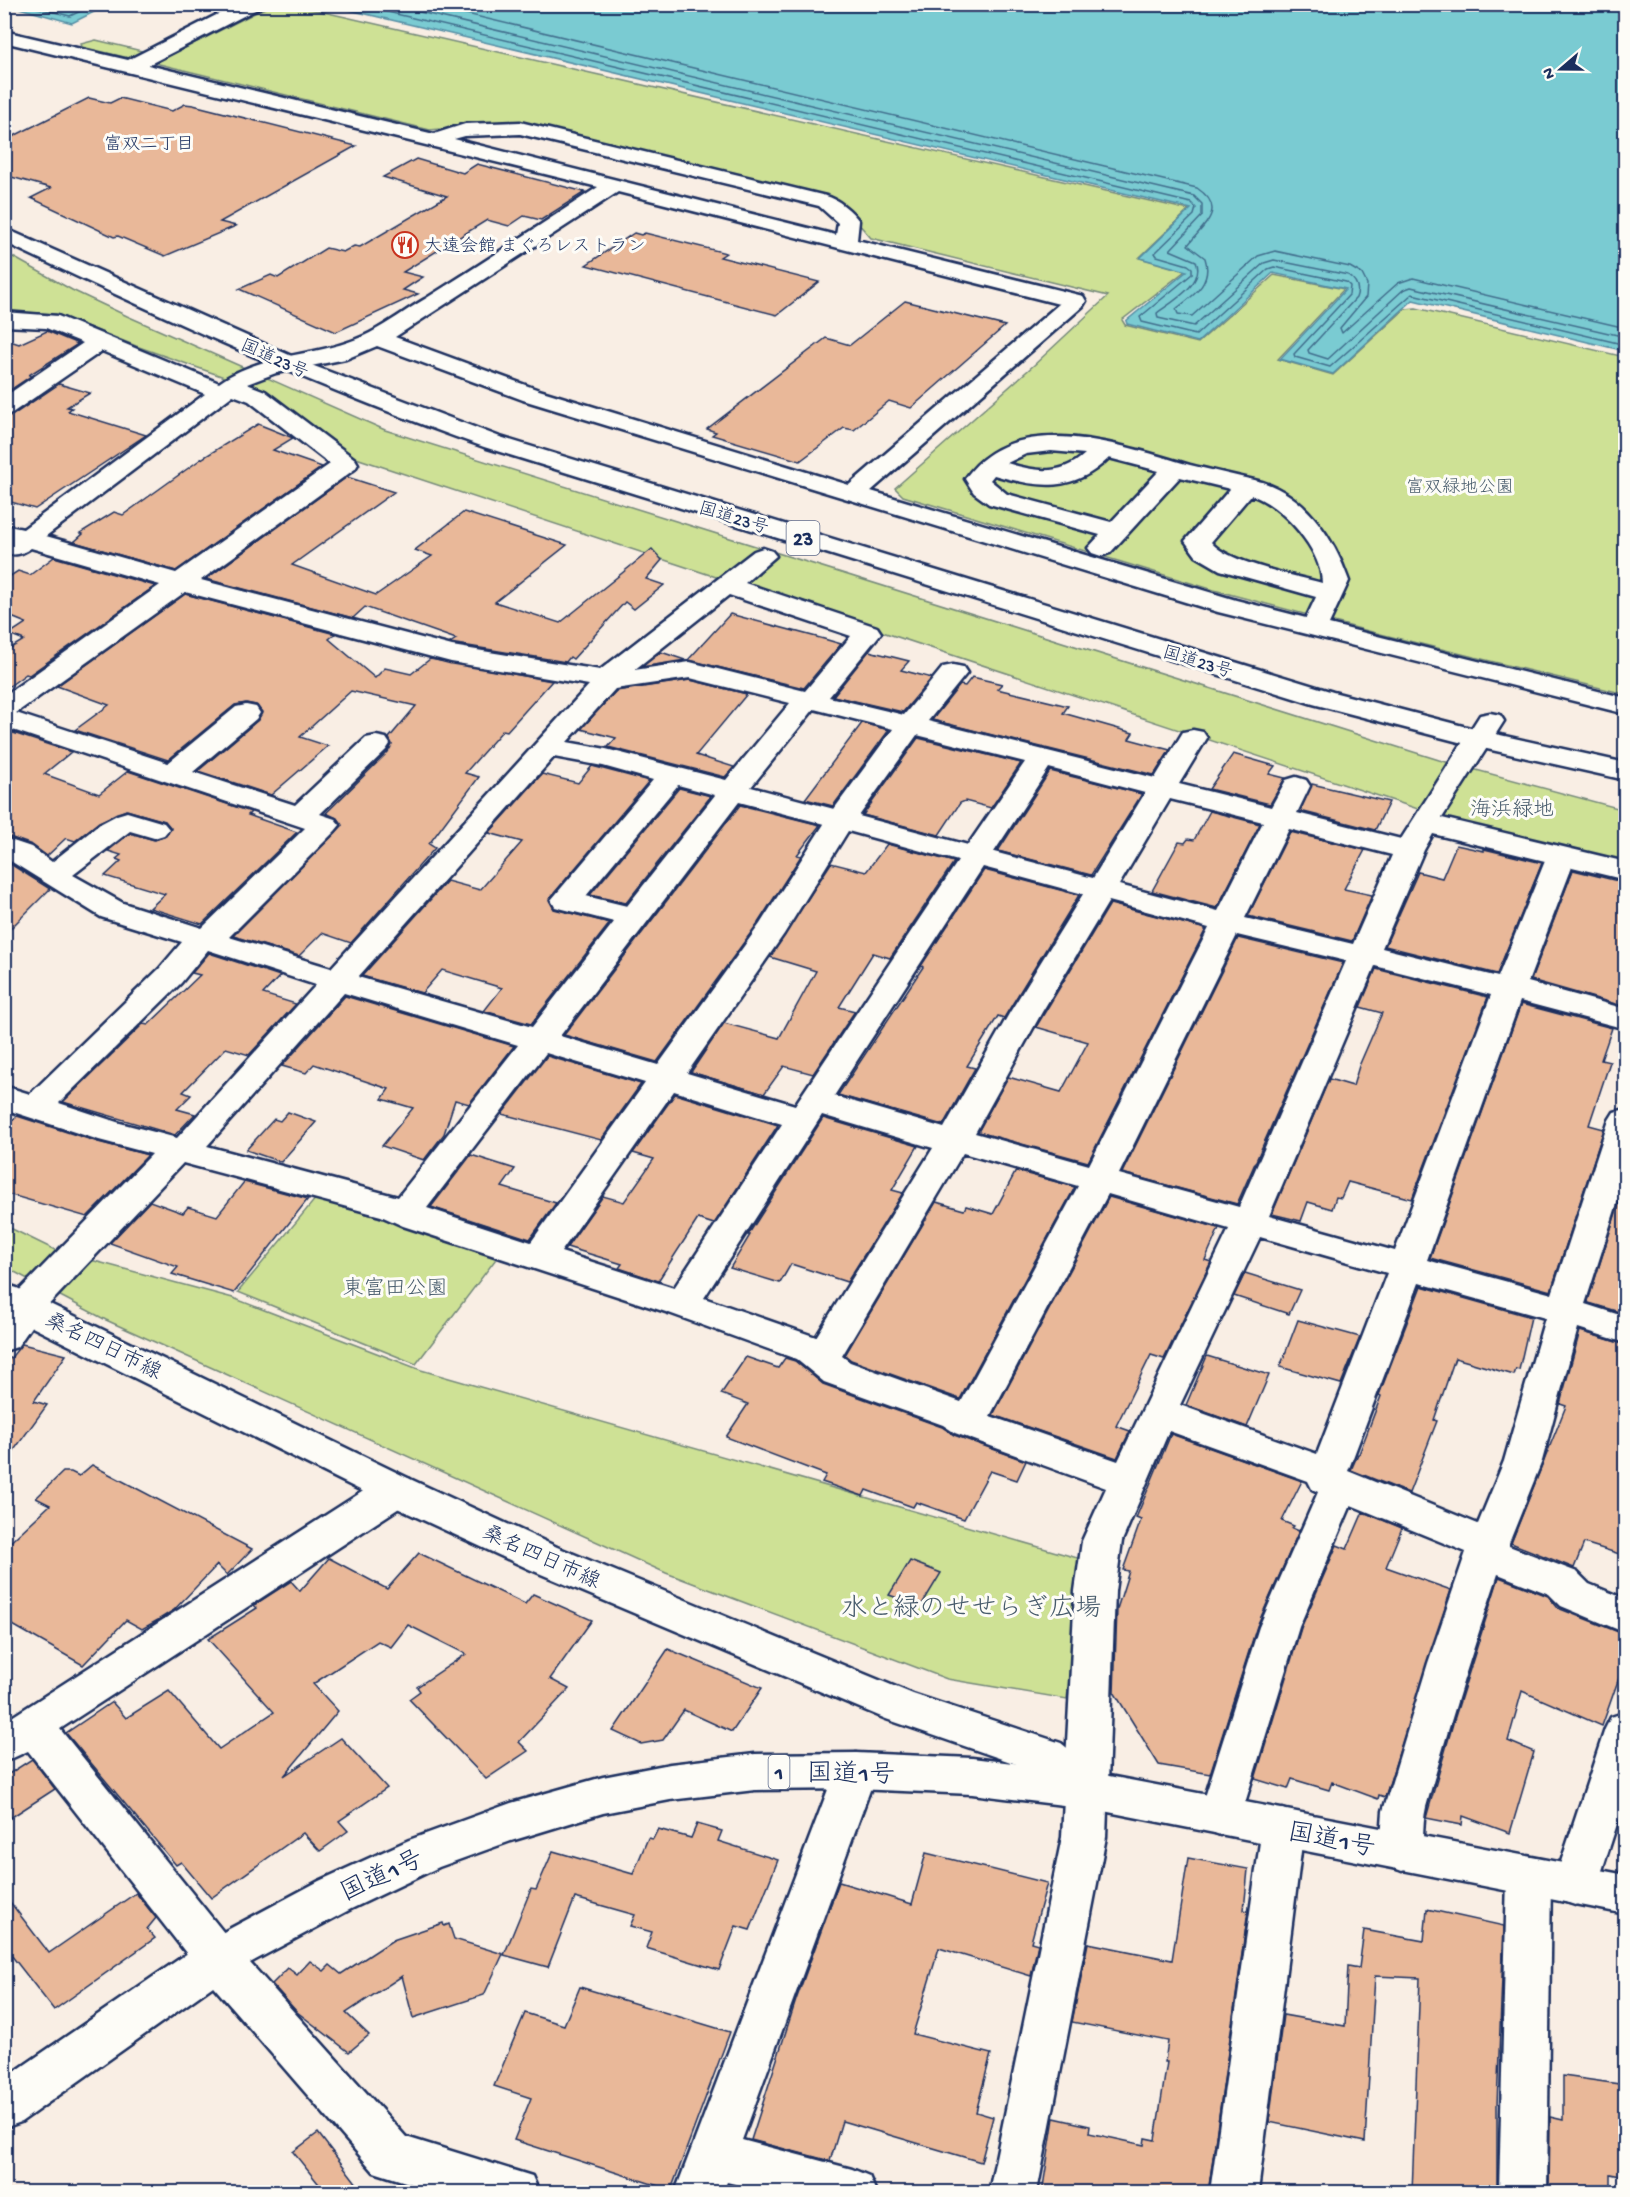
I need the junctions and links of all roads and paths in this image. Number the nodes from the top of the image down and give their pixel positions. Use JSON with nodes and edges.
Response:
{"nodes":[{"id":1,"x":253,"y":4,"type":"edge"},
{"id":2,"x":4,"y":36,"type":"edge"},
{"id":3,"x":130,"y":67,"type":"junction"},
{"id":4,"x":431,"y":139,"type":"junction"},
{"id":5,"x":615,"y":185,"type":"junction"},
{"id":6,"x":4,"y":216,"type":"edge"},
{"id":7,"x":4,"y":234,"type":"edge"},
{"id":8,"x":846,"y":242,"type":"junction"},
{"id":9,"x":4,"y":319,"type":"edge"},
{"id":10,"x":377,"y":338,"type":"junction"},
{"id":11,"x":100,"y":342,"type":"junction"},
{"id":12,"x":322,"y":358,"type":"junction"},
{"id":13,"x":287,"y":364,"type":"junction"},
{"id":14,"x":226,"y":389,"type":"junction"},
{"id":15,"x":4,"y":408,"type":"edge"},
{"id":16,"x":1104,"y":449,"type":"junction"},
{"id":17,"x":988,"y":465,"type":"junction"},
{"id":18,"x":1175,"y":468,"type":"junction"},
{"id":19,"x":1245,"y":487,"type":"junction"},
{"id":20,"x":853,"y":494,"type":"junction"},
{"id":21,"x":1115,"y":531,"type":"junction"},
{"id":22,"x":15,"y":535,"type":"edge"},
{"id":23,"x":4,"y":554,"type":"edge"},
{"id":24,"x":763,"y":556,"type":"dead end"},
{"id":25,"x":1087,"y":564,"type":"junction"},
{"id":26,"x":178,"y":582,"type":"junction"},
{"id":27,"x":726,"y":585,"type":"junction"},
{"id":28,"x":1330,"y":593,"type":"junction"},
{"id":29,"x":1314,"y":629,"type":"junction"},
{"id":30,"x":953,"y":672,"type":"dead end"},
{"id":31,"x":606,"y":680,"type":"junction"},
{"id":32,"x":809,"y":700,"type":"junction"},
{"id":33,"x":1626,"y":705,"type":"edge"},
{"id":34,"x":4,"y":709,"type":"edge"},
{"id":35,"x":246,"y":713,"type":"dead end"},
{"id":36,"x":4,"y":718,"type":"edge"},
{"id":37,"x":908,"y":726,"type":"junction"},
{"id":38,"x":1484,"y":730,"type":"junction"},
{"id":39,"x":1193,"y":738,"type":"dead end"},
{"id":40,"x":376,"y":744,"type":"dead end"},
{"id":41,"x":547,"y":747,"type":"junction"},
{"id":42,"x":1626,"y":752,"type":"edge"},
{"id":43,"x":1041,"y":759,"type":"junction"},
{"id":44,"x":1626,"y":772,"type":"edge"},
{"id":45,"x":173,"y":774,"type":"junction"},
{"id":46,"x":671,"y":776,"type":"junction"},
{"id":47,"x":1296,"y":786,"type":"dead end"},
{"id":48,"x":1163,"y":789,"type":"junction"},
{"id":49,"x":732,"y":792,"type":"junction"},
{"id":50,"x":135,"y":816,"type":"dead end"},
{"id":51,"x":301,"y":816,"type":"junction"},
{"id":52,"x":1280,"y":818,"type":"junction"},
{"id":53,"x":840,"y":821,"type":"junction"},
{"id":54,"x":1425,"y":823,"type":"junction"},
{"id":55,"x":4,"y":847,"type":"edge"},
{"id":56,"x":1409,"y":850,"type":"junction"},
{"id":57,"x":977,"y":856,"type":"junction"},
{"id":58,"x":1562,"y":856,"type":"junction"},
{"id":59,"x":1626,"y":871,"type":"edge"},
{"id":60,"x":53,"y":876,"type":"junction"},
{"id":61,"x":1101,"y":890,"type":"junction"},
{"id":62,"x":635,"y":918,"type":"junction"},
{"id":63,"x":1227,"y":923,"type":"junction"},
{"id":64,"x":204,"y":940,"type":"junction"},
{"id":65,"x":1364,"y":955,"type":"junction"},
{"id":66,"x":338,"y":981,"type":"junction"},
{"id":67,"x":1511,"y":989,"type":"junction"},
{"id":68,"x":1626,"y":1019,"type":"edge"},
{"id":69,"x":540,"y":1041,"type":"junction"},
{"id":70,"x":667,"y":1077,"type":"junction"},
{"id":71,"x":4,"y":1097,"type":"edge"},
{"id":72,"x":36,"y":1107,"type":"junction"},
{"id":73,"x":808,"y":1109,"type":"junction"},
{"id":74,"x":1626,"y":1120,"type":"edge"},
{"id":75,"x":954,"y":1141,"type":"junction"},
{"id":76,"x":181,"y":1150,"type":"junction"},
{"id":77,"x":1099,"y":1179,"type":"junction"},
{"id":78,"x":405,"y":1212,"type":"junction"},
{"id":79,"x":1249,"y":1223,"type":"junction"},
{"id":80,"x":539,"y":1257,"type":"junction"},
{"id":81,"x":1407,"y":1267,"type":"junction"},
{"id":82,"x":15,"y":1302,"type":"edge"},
{"id":83,"x":682,"y":1304,"type":"junction"},
{"id":84,"x":1565,"y":1311,"type":"junction"},
{"id":85,"x":1626,"y":1330,"type":"edge"},
{"id":86,"x":4,"y":1338,"type":"edge"},
{"id":87,"x":821,"y":1359,"type":"junction"},
{"id":88,"x":1158,"y":1412,"type":"junction"},
{"id":89,"x":968,"y":1423,"type":"junction"},
{"id":90,"x":1334,"y":1479,"type":"junction"},
{"id":91,"x":1130,"y":1481,"type":"junction"},
{"id":92,"x":396,"y":1490,"type":"junction"},
{"id":93,"x":1488,"y":1549,"type":"junction"},
{"id":94,"x":1626,"y":1617,"type":"edge"},
{"id":95,"x":1626,"y":1729,"type":"edge"},
{"id":96,"x":19,"y":1735,"type":"edge"},
{"id":97,"x":856,"y":1771,"type":"junction"},
{"id":98,"x":1088,"y":1790,"type":"junction"},
{"id":99,"x":1220,"y":1816,"type":"junction"},
{"id":100,"x":1283,"y":1828,"type":"junction"},
{"id":101,"x":1402,"y":1852,"type":"junction"},
{"id":102,"x":1529,"y":1877,"type":"junction"},
{"id":103,"x":1575,"y":1886,"type":"junction"},
{"id":104,"x":1626,"y":1895,"type":"edge"},
{"id":105,"x":217,"y":1958,"type":"junction"},
{"id":106,"x":4,"y":2106,"type":"edge"},
{"id":107,"x":706,"y":2174,"type":"edge"},
{"id":108,"x":515,"y":2193,"type":"edge"},
{"id":109,"x":852,"y":2193,"type":"edge"},
{"id":110,"x":1013,"y":2193,"type":"edge"},
{"id":111,"x":1234,"y":2193,"type":"edge"},
{"id":112,"x":1523,"y":2193,"type":"edge"}],
"edges":[{"from":1,"to":3,"type":"main road"},
{"from":2,"to":3,"type":"main road"},
{"from":3,"to":4,"type":"main road"},
{"from":4,"to":5,"type":"main road"},
{"from":4,"to":8,"type":"main road"},
{"from":5,"to":8,"type":"main road"},
{"from":5,"to":10,"type":"main road"},
{"from":6,"to":12,"type":"main road","name":"国道23号","number":"23"},
{"from":7,"to":13,"type":"main road","name":"国道23号","number":"23"},
{"from":8,"to":20,"type":"main road"},
{"from":9,"to":11,"type":"main road"},
{"from":10,"to":12,"type":"main road"},
{"from":10,"to":20,"type":"main road"},
{"from":11,"to":14,"type":"main road"},
{"from":11,"to":15,"type":"main road"},
{"from":12,"to":13,"type":"main road"},
{"from":12,"to":38,"type":"main road","name":"国道23号","number":"23"},
{"from":13,"to":14,"type":"main road"},
{"from":13,"to":38,"type":"main road","name":"国道23号","number":"23"},
{"from":14,"to":22,"type":"main road"},
{"from":14,"to":26,"type":"main road"},
{"from":16,"to":17,"type":"main road"},
{"from":16,"to":17,"type":"main road"},
{"from":16,"to":18,"type":"main road"},
{"from":17,"to":21,"type":"main road"},
{"from":18,"to":19,"type":"main road"},
{"from":18,"to":21,"type":"main road"},
{"from":19,"to":28,"type":"main road"},
{"from":19,"to":28,"type":"main road"},
{"from":20,"to":25,"type":"main road"},
{"from":21,"to":25,"type":"main road"},
{"from":22,"to":23,"type":"main road"},
{"from":22,"to":26,"type":"main road"},
{"from":24,"to":27,"type":"main road"},
{"from":25,"to":29,"type":"main road"},
{"from":26,"to":31,"type":"main road"},
{"from":26,"to":34,"type":"main road"},
{"from":27,"to":31,"type":"main road"},
{"from":27,"to":32,"type":"main road"},
{"from":28,"to":29,"type":"main road"},
{"from":29,"to":33,"type":"main road"},
{"from":30,"to":37,"type":"main road"},
{"from":31,"to":32,"type":"main road"},
{"from":31,"to":41,"type":"main road"},
{"from":32,"to":37,"type":"main road"},
{"from":32,"to":49,"type":"main road"},
{"from":35,"to":45,"type":"main road"},
{"from":36,"to":45,"type":"main road"},
{"from":37,"to":43,"type":"main road"},
{"from":37,"to":53,"type":"main road"},
{"from":38,"to":42,"type":"main road","name":"国道23号","number":"23"},
{"from":38,"to":44,"type":"main road","name":"国道23号","number":"23"},
{"from":38,"to":54,"type":"main road"},
{"from":39,"to":48,"type":"main road"},
{"from":40,"to":51,"type":"main road"},
{"from":41,"to":46,"type":"main road"},
{"from":41,"to":66,"type":"main road"},
{"from":43,"to":48,"type":"main road"},
{"from":43,"to":57,"type":"main road"},
{"from":45,"to":51,"type":"main road"},
{"from":46,"to":49,"type":"main road"},
{"from":46,"to":62,"type":"main road"},
{"from":47,"to":52,"type":"main road"},
{"from":48,"to":52,"type":"main road"},
{"from":48,"to":61,"type":"main road"},
{"from":49,"to":53,"type":"main road"},
{"from":49,"to":62,"type":"main road"},
{"from":50,"to":60,"type":"main road"},
{"from":51,"to":64,"type":"main road"},
{"from":52,"to":56,"type":"main road"},
{"from":52,"to":63,"type":"main road"},
{"from":53,"to":57,"type":"main road"},
{"from":53,"to":70,"type":"main road"},
{"from":54,"to":56,"type":"main road"},
{"from":54,"to":58,"type":"main road"},
{"from":55,"to":60,"type":"main road"},
{"from":56,"to":65,"type":"main road"},
{"from":57,"to":61,"type":"main road"},
{"from":57,"to":73,"type":"main road"},
{"from":58,"to":59,"type":"main road"},
{"from":58,"to":67,"type":"main road"},
{"from":60,"to":64,"type":"main road"},
{"from":61,"to":63,"type":"main road"},
{"from":61,"to":75,"type":"main road"},
{"from":62,"to":69,"type":"main road"},
{"from":63,"to":65,"type":"main road"},
{"from":63,"to":77,"type":"main road"},
{"from":64,"to":66,"type":"main road"},
{"from":64,"to":72,"type":"main road"},
{"from":65,"to":67,"type":"main road"},
{"from":65,"to":79,"type":"main road"},
{"from":66,"to":69,"type":"main road"},
{"from":66,"to":76,"type":"main road"},
{"from":67,"to":68,"type":"main road"},
{"from":67,"to":81,"type":"main road"},
{"from":69,"to":70,"type":"main road"},
{"from":69,"to":78,"type":"main road"},
{"from":70,"to":73,"type":"main road"},
{"from":70,"to":80,"type":"main road"},
{"from":71,"to":72,"type":"main road"},
{"from":72,"to":76,"type":"main road"},
{"from":73,"to":75,"type":"main road"},
{"from":73,"to":83,"type":"main road"},
{"from":74,"to":84,"type":"main road"},
{"from":75,"to":77,"type":"main road"},
{"from":75,"to":87,"type":"main road"},
{"from":76,"to":78,"type":"main road"},
{"from":76,"to":82,"type":"main road"},
{"from":77,"to":79,"type":"main road"},
{"from":77,"to":89,"type":"main road"},
{"from":78,"to":80,"type":"main road"},
{"from":79,"to":81,"type":"main road"},
{"from":79,"to":88,"type":"main road"},
{"from":80,"to":83,"type":"main road"},
{"from":81,"to":84,"type":"main road"},
{"from":81,"to":90,"type":"main road"},
{"from":82,"to":86,"type":"main road"},
{"from":82,"to":92,"type":"main road","name":"桑名四日市線"},
{"from":83,"to":87,"type":"main road"},
{"from":84,"to":85,"type":"main road"},
{"from":84,"to":93,"type":"main road"},
{"from":87,"to":89,"type":"main road"},
{"from":88,"to":90,"type":"main road"},
{"from":88,"to":91,"type":"main road"},
{"from":89,"to":91,"type":"main road"},
{"from":90,"to":93,"type":"main road"},
{"from":90,"to":99,"type":"main road"},
{"from":91,"to":98,"type":"main road"},
{"from":92,"to":96,"type":"main road"},
{"from":92,"to":98,"type":"main road","name":"桑名四日市線"},
{"from":93,"to":94,"type":"main road"},
{"from":93,"to":101,"type":"main road"},
{"from":95,"to":103,"type":"main road"},
{"from":96,"to":105,"type":"main road"},
{"from":97,"to":98,"type":"main road","name":"国道1号","number":"1"},
{"from":97,"to":105,"type":"main road","name":"国道1号","number":"1"},
{"from":97,"to":107,"type":"main road"},
{"from":98,"to":99,"type":"main road","name":"国道1号","number":"1"},
{"from":98,"to":110,"type":"main road"},
{"from":99,"to":100,"type":"main road","name":"国道1号","number":"1"},
{"from":100,"to":101,"type":"main road","name":"国道1号","number":"1"},
{"from":100,"to":111,"type":"main road"},
{"from":101,"to":102,"type":"main road","name":"国道1号","number":"1"},
{"from":102,"to":103,"type":"main road","name":"国道1号","number":"1"},
{"from":102,"to":112,"type":"main road"},
{"from":103,"to":104,"type":"main road","name":"国道1号","number":"1"},
{"from":105,"to":106,"type":"main road","name":"国道1号","number":"1"},
{"from":105,"to":108,"type":"main road"},
{"from":107,"to":109,"type":"main road"}]}
